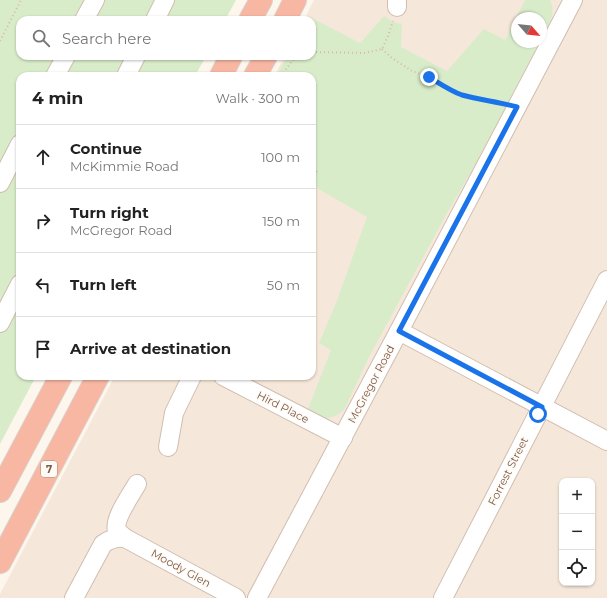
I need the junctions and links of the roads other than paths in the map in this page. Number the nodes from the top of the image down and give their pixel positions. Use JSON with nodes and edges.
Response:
{"nodes":[{"id":1,"x":95,"y":0,"type":"edge"},
{"id":2,"x":165,"y":0,"type":"edge"},
{"id":3,"x":261,"y":0,"type":"edge"},
{"id":4,"x":295,"y":0,"type":"edge"},
{"id":5,"x":571,"y":1,"type":"edge"},
{"id":6,"x":86,"y":16,"type":"edge"},
{"id":7,"x":157,"y":16,"type":"edge"},
{"id":8,"x":252,"y":16,"type":"edge"},
{"id":9,"x":287,"y":16,"type":"edge"},
{"id":10,"x":64,"y":60,"type":"edge"},
{"id":11,"x":134,"y":60,"type":"edge"},
{"id":12,"x":229,"y":60,"type":"edge"},
{"id":13,"x":264,"y":60,"type":"edge"},
{"id":14,"x":57,"y":72,"type":"edge"},
{"id":15,"x":128,"y":72,"type":"edge"},
{"id":16,"x":223,"y":72,"type":"edge"},
{"id":17,"x":257,"y":72,"type":"edge"},
{"id":18,"x":13,"y":152,"type":"edge"},
{"id":19,"x":0,"y":183,"type":"edge"},
{"id":20,"x":607,"y":280,"type":"edge"},
{"id":21,"x":16,"y":292,"type":"edge"},
{"id":22,"x":0,"y":323,"type":"edge"},
{"id":23,"x":399,"y":331,"type":"junction"},
{"id":24,"x":59,"y":380,"type":"edge"},
{"id":25,"x":96,"y":380,"type":"edge"},
{"id":26,"x":190,"y":380,"type":"edge"},
{"id":27,"x":231,"y":380,"type":"edge"},
{"id":28,"x":542,"y":407,"type":"junction"},
{"id":29,"x":343,"y":438,"type":"junction"},
{"id":30,"x":607,"y":441,"type":"edge"},
{"id":31,"x":168,"y":447,"type":"dead end"},
{"id":32,"x":137,"y":484,"type":"dead end"},
{"id":33,"x":0,"y":492,"type":"edge"},
{"id":34,"x":125,"y":538,"type":"junction"},
{"id":35,"x":0,"y":562,"type":"edge"},
{"id":36,"x":74,"y":598,"type":"edge"},
{"id":37,"x":236,"y":598,"type":"edge"},
{"id":38,"x":257,"y":598,"type":"edge"},
{"id":39,"x":443,"y":598,"type":"edge"}],
"edges":[{"from":1,"to":6,"type":"street"},
{"from":2,"to":7,"type":"street"},
{"from":3,"to":8,"type":"highway"},
{"from":4,"to":9,"type":"highway"},
{"from":5,"to":23,"type":"street","name":"McGregor Road"},
{"from":10,"to":14,"type":"street"},
{"from":11,"to":15,"type":"street"},
{"from":12,"to":16,"type":"highway"},
{"from":13,"to":17,"type":"highway"},
{"from":18,"to":19,"type":"street"},
{"from":20,"to":28,"type":"street","name":"Forrest Street"},
{"from":21,"to":22,"type":"street"},
{"from":23,"to":28,"type":"street"},
{"from":23,"to":29,"type":"street","name":"McGregor Road"},
{"from":24,"to":33,"type":"highway"},
{"from":25,"to":35,"type":"highway","number":"7"},
{"from":26,"to":31,"type":"street"},
{"from":27,"to":29,"type":"street","name":"Hird Place"},
{"from":28,"to":30,"type":"street"},
{"from":28,"to":39,"type":"street","name":"Forrest Street"},
{"from":29,"to":38,"type":"street","name":"McGregor Road"},
{"from":32,"to":34,"type":"street"},
{"from":34,"to":36,"type":"street"},
{"from":34,"to":37,"type":"street","name":"Moody Glen"}]}
